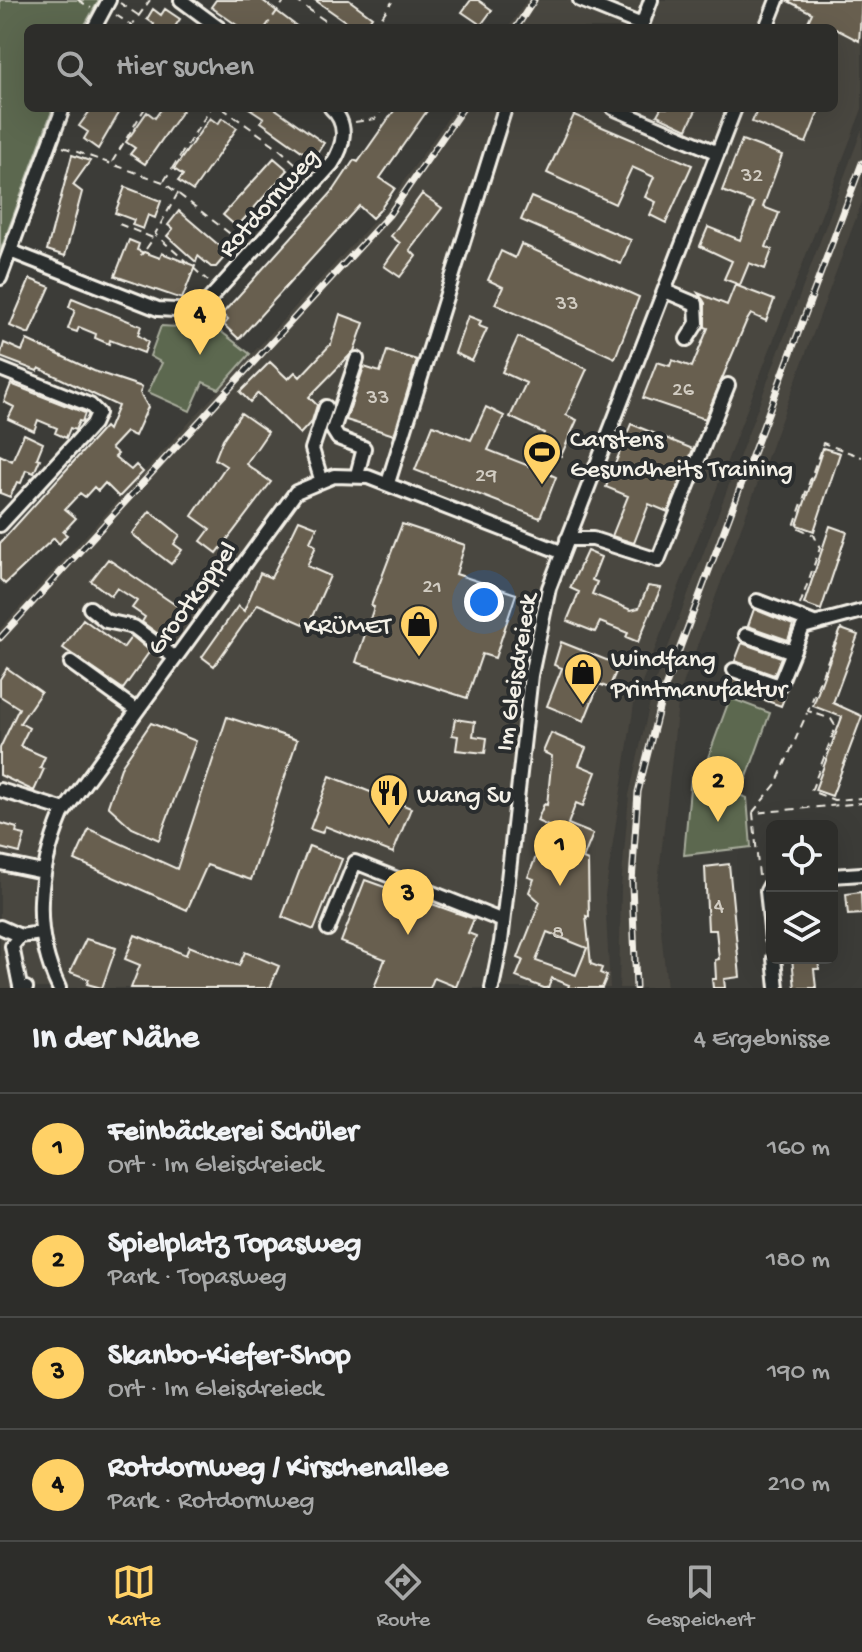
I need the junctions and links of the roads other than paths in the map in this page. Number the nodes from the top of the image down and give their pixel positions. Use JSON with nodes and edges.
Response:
{"nodes":[{"id":1,"x":181,"y":0,"type":"edge"},
{"id":2,"x":580,"y":0,"type":"edge"},
{"id":3,"x":651,"y":0,"type":"edge"},
{"id":4,"x":777,"y":0,"type":"edge"},
{"id":5,"x":106,"y":4,"type":"edge"},
{"id":6,"x":96,"y":24,"type":"edge"},
{"id":7,"x":214,"y":24,"type":"edge"},
{"id":8,"x":640,"y":24,"type":"edge"},
{"id":9,"x":642,"y":24,"type":"edge"},
{"id":10,"x":768,"y":24,"type":"edge"},
{"id":11,"x":61,"y":112,"type":"edge"},
{"id":12,"x":334,"y":112,"type":"edge"},
{"id":13,"x":504,"y":112,"type":"edge"},
{"id":14,"x":622,"y":112,"type":"edge"},
{"id":15,"x":733,"y":112,"type":"edge"},
{"id":16,"x":718,"y":153,"type":"junction"},
{"id":17,"x":10,"y":251,"type":"junction"},
{"id":18,"x":0,"y":278,"type":"edge"},
{"id":19,"x":665,"y":291,"type":"junction"},
{"id":20,"x":687,"y":339,"type":"dead end"},
{"id":21,"x":357,"y":359,"type":"dead end"},
{"id":22,"x":0,"y":369,"type":"edge"},
{"id":23,"x":728,"y":385,"type":"dead end"},
{"id":24,"x":326,"y":407,"type":"dead end"},
{"id":25,"x":357,"y":475,"type":"junction"},
{"id":26,"x":321,"y":479,"type":"junction"},
{"id":27,"x":388,"y":483,"type":"junction"},
{"id":28,"x":0,"y":525,"type":"edge"},
{"id":29,"x":567,"y":539,"type":"junction"},
{"id":30,"x":561,"y":552,"type":"junction"},
{"id":31,"x":757,"y":601,"type":"dead end"},
{"id":32,"x":90,"y":608,"type":"dead end"},
{"id":33,"x":862,"y":611,"type":"edge"},
{"id":34,"x":814,"y":624,"type":"junction"},
{"id":35,"x":746,"y":635,"type":"dead end"},
{"id":36,"x":793,"y":652,"type":"junction"},
{"id":37,"x":174,"y":657,"type":"junction"},
{"id":38,"x":71,"y":663,"type":"dead end"},
{"id":39,"x":734,"y":670,"type":"dead end"},
{"id":40,"x":136,"y":710,"type":"junction"},
{"id":41,"x":0,"y":790,"type":"edge"},
{"id":42,"x":65,"y":810,"type":"junction"},
{"id":43,"x":0,"y":863,"type":"edge"},
{"id":44,"x":43,"y":872,"type":"junction"},
{"id":45,"x":862,"y":874,"type":"edge"},
{"id":46,"x":838,"y":876,"type":"edge"},
{"id":47,"x":503,"y":921,"type":"junction"},
{"id":48,"x":0,"y":927,"type":"edge"},
{"id":49,"x":328,"y":929,"type":"dead end"},
{"id":50,"x":41,"y":933,"type":"junction"},
{"id":51,"x":20,"y":936,"type":"junction"},
{"id":52,"x":775,"y":964,"type":"edge"},
{"id":53,"x":26,"y":988,"type":"edge"},
{"id":54,"x":59,"y":988,"type":"edge"},
{"id":55,"x":492,"y":988,"type":"edge"},
{"id":56,"x":777,"y":988,"type":"edge"}],
"edges":[{"from":1,"to":7,"type":"street"},
{"from":2,"to":8,"type":"street"},
{"from":3,"to":9,"type":"street"},
{"from":4,"to":10,"type":"street"},
{"from":5,"to":6,"type":"street"},
{"from":11,"to":17,"type":"street"},
{"from":12,"to":17,"type":"street","name":"Rotdornweg"},
{"from":13,"to":27,"type":"street"},
{"from":14,"to":16,"type":"street"},
{"from":15,"to":16,"type":"street","name":"Im Gleisdreieck"},
{"from":16,"to":19,"type":"street","name":"Im Gleisdreieck"},
{"from":17,"to":18,"type":"street"},
{"from":19,"to":20,"type":"street"},
{"from":19,"to":29,"type":"street","name":"Im Gleisdreieck"},
{"from":21,"to":25,"type":"street"},
{"from":22,"to":28,"type":"street"},
{"from":23,"to":29,"type":"street"},
{"from":24,"to":26,"type":"street"},
{"from":25,"to":26,"type":"street","name":"Grootkoppel"},
{"from":25,"to":27,"type":"street","name":"Grootkoppel"},
{"from":26,"to":37,"type":"street","name":"Grootkoppel"},
{"from":27,"to":30,"type":"street","name":"Grootkoppel"},
{"from":29,"to":30,"type":"street","name":"Im Gleisdreieck"},
{"from":30,"to":47,"type":"street","name":"Im Gleisdreieck"},
{"from":31,"to":34,"type":"street"},
{"from":32,"to":37,"type":"street"},
{"from":33,"to":34,"type":"street"},
{"from":34,"to":36,"type":"street"},
{"from":35,"to":36,"type":"street"},
{"from":36,"to":39,"type":"street"},
{"from":37,"to":40,"type":"street","name":"Grootkoppel"},
{"from":38,"to":40,"type":"street"},
{"from":40,"to":42,"type":"street","name":"Grootkoppel"},
{"from":41,"to":42,"type":"street"},
{"from":42,"to":44,"type":"street","name":"Grootkoppel"},
{"from":43,"to":44,"type":"street"},
{"from":44,"to":50,"type":"street","name":"Grootkoppel"},
{"from":45,"to":46,"type":"street"},
{"from":47,"to":49,"type":"street"},
{"from":47,"to":55,"type":"street","name":"Im Gleisdreieck"},
{"from":48,"to":51,"type":"street"},
{"from":50,"to":51,"type":"street"},
{"from":50,"to":54,"type":"street","name":"Grootkoppel"},
{"from":51,"to":53,"type":"street"},
{"from":52,"to":56,"type":"street"}]}
